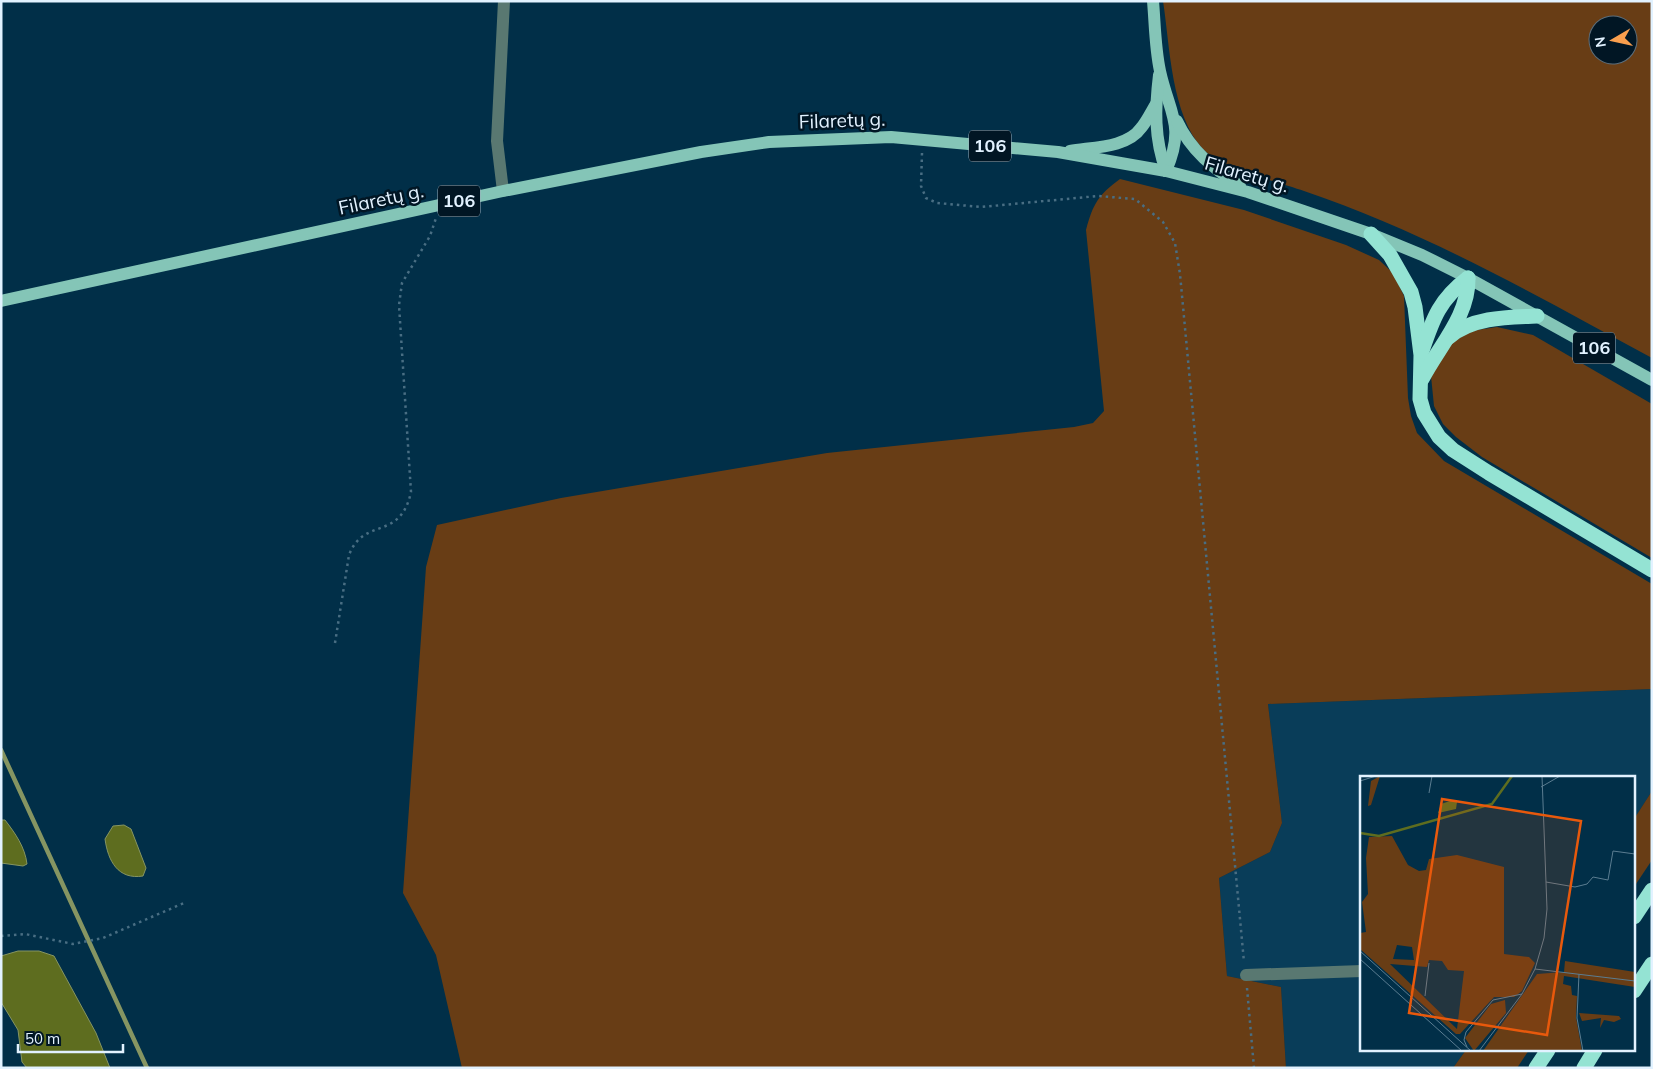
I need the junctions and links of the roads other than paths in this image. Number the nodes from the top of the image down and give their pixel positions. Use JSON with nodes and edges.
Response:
{"nodes":[{"id":1,"x":504,"y":1,"type":"edge"},
{"id":2,"x":1153,"y":1,"type":"edge"},
{"id":3,"x":1160,"y":70,"type":"junction"},
{"id":4,"x":1156,"y":104,"type":"junction"},
{"id":5,"x":1175,"y":115,"type":"junction"},
{"id":6,"x":1058,"y":152,"type":"junction"},
{"id":7,"x":1166,"y":171,"type":"junction"},
{"id":8,"x":503,"y":191,"type":"junction"},
{"id":9,"x":1248,"y":192,"type":"junction"},
{"id":10,"x":1371,"y":234,"type":"junction"},
{"id":11,"x":1468,"y":278,"type":"junction"},
{"id":12,"x":1,"y":301,"type":"edge"},
{"id":13,"x":1537,"y":316,"type":"junction"},
{"id":14,"x":1444,"y":342,"type":"junction"},
{"id":15,"x":1421,"y":355,"type":"junction"},
{"id":16,"x":1652,"y":380,"type":"edge"},
{"id":17,"x":1420,"y":384,"type":"junction"},
{"id":18,"x":1652,"y":570,"type":"edge"},
{"id":19,"x":1652,"y":890,"type":"edge"},
{"id":20,"x":1636,"y":914,"type":"edge"},
{"id":21,"x":1652,"y":964,"type":"edge"},
{"id":22,"x":1360,"y":971,"type":"edge"},
{"id":23,"x":1246,"y":975,"type":"road end"},
{"id":24,"x":1636,"y":988,"type":"edge"},
{"id":25,"x":1594,"y":1052,"type":"edge"},
{"id":26,"x":1584,"y":1068,"type":"edge"}],
"edges":[{"from":1,"to":8,"type":"street"},
{"from":2,"to":3,"type":"main road"},
{"from":3,"to":4,"type":"main road"},
{"from":3,"to":5,"type":"main road"},
{"from":4,"to":6,"type":"main road"},
{"from":4,"to":7,"type":"main road"},
{"from":5,"to":7,"type":"main road"},
{"from":5,"to":9,"type":"main road"},
{"from":6,"to":7,"type":"main road","name":"Filaretų g.","number":"106"},
{"from":6,"to":8,"type":"main road","name":"Filaretų g.","number":"106"},
{"from":7,"to":9,"type":"main road","name":"Filaretų g.","number":"106"},
{"from":8,"to":12,"type":"main road","name":"Filaretų g.","number":"106"},
{"from":9,"to":10,"type":"main road","name":"Filaretų g.","number":"106"},
{"from":10,"to":11,"type":"main road","name":"Filaretų g.","number":"106"},
{"from":10,"to":15,"type":"highway"},
{"from":11,"to":13,"type":"main road","name":"Filaretų g.","number":"106"},
{"from":11,"to":14,"type":"highway"},
{"from":11,"to":15,"type":"highway"},
{"from":13,"to":14,"type":"highway"},
{"from":13,"to":16,"type":"main road","name":"Filaretų g.","number":"106"},
{"from":14,"to":17,"type":"highway"},
{"from":15,"to":17,"type":"highway"},
{"from":17,"to":18,"type":"highway"},
{"from":19,"to":20,"type":"highway"},
{"from":21,"to":24,"type":"highway"},
{"from":22,"to":23,"type":"street"},
{"from":25,"to":26,"type":"highway"}]}
